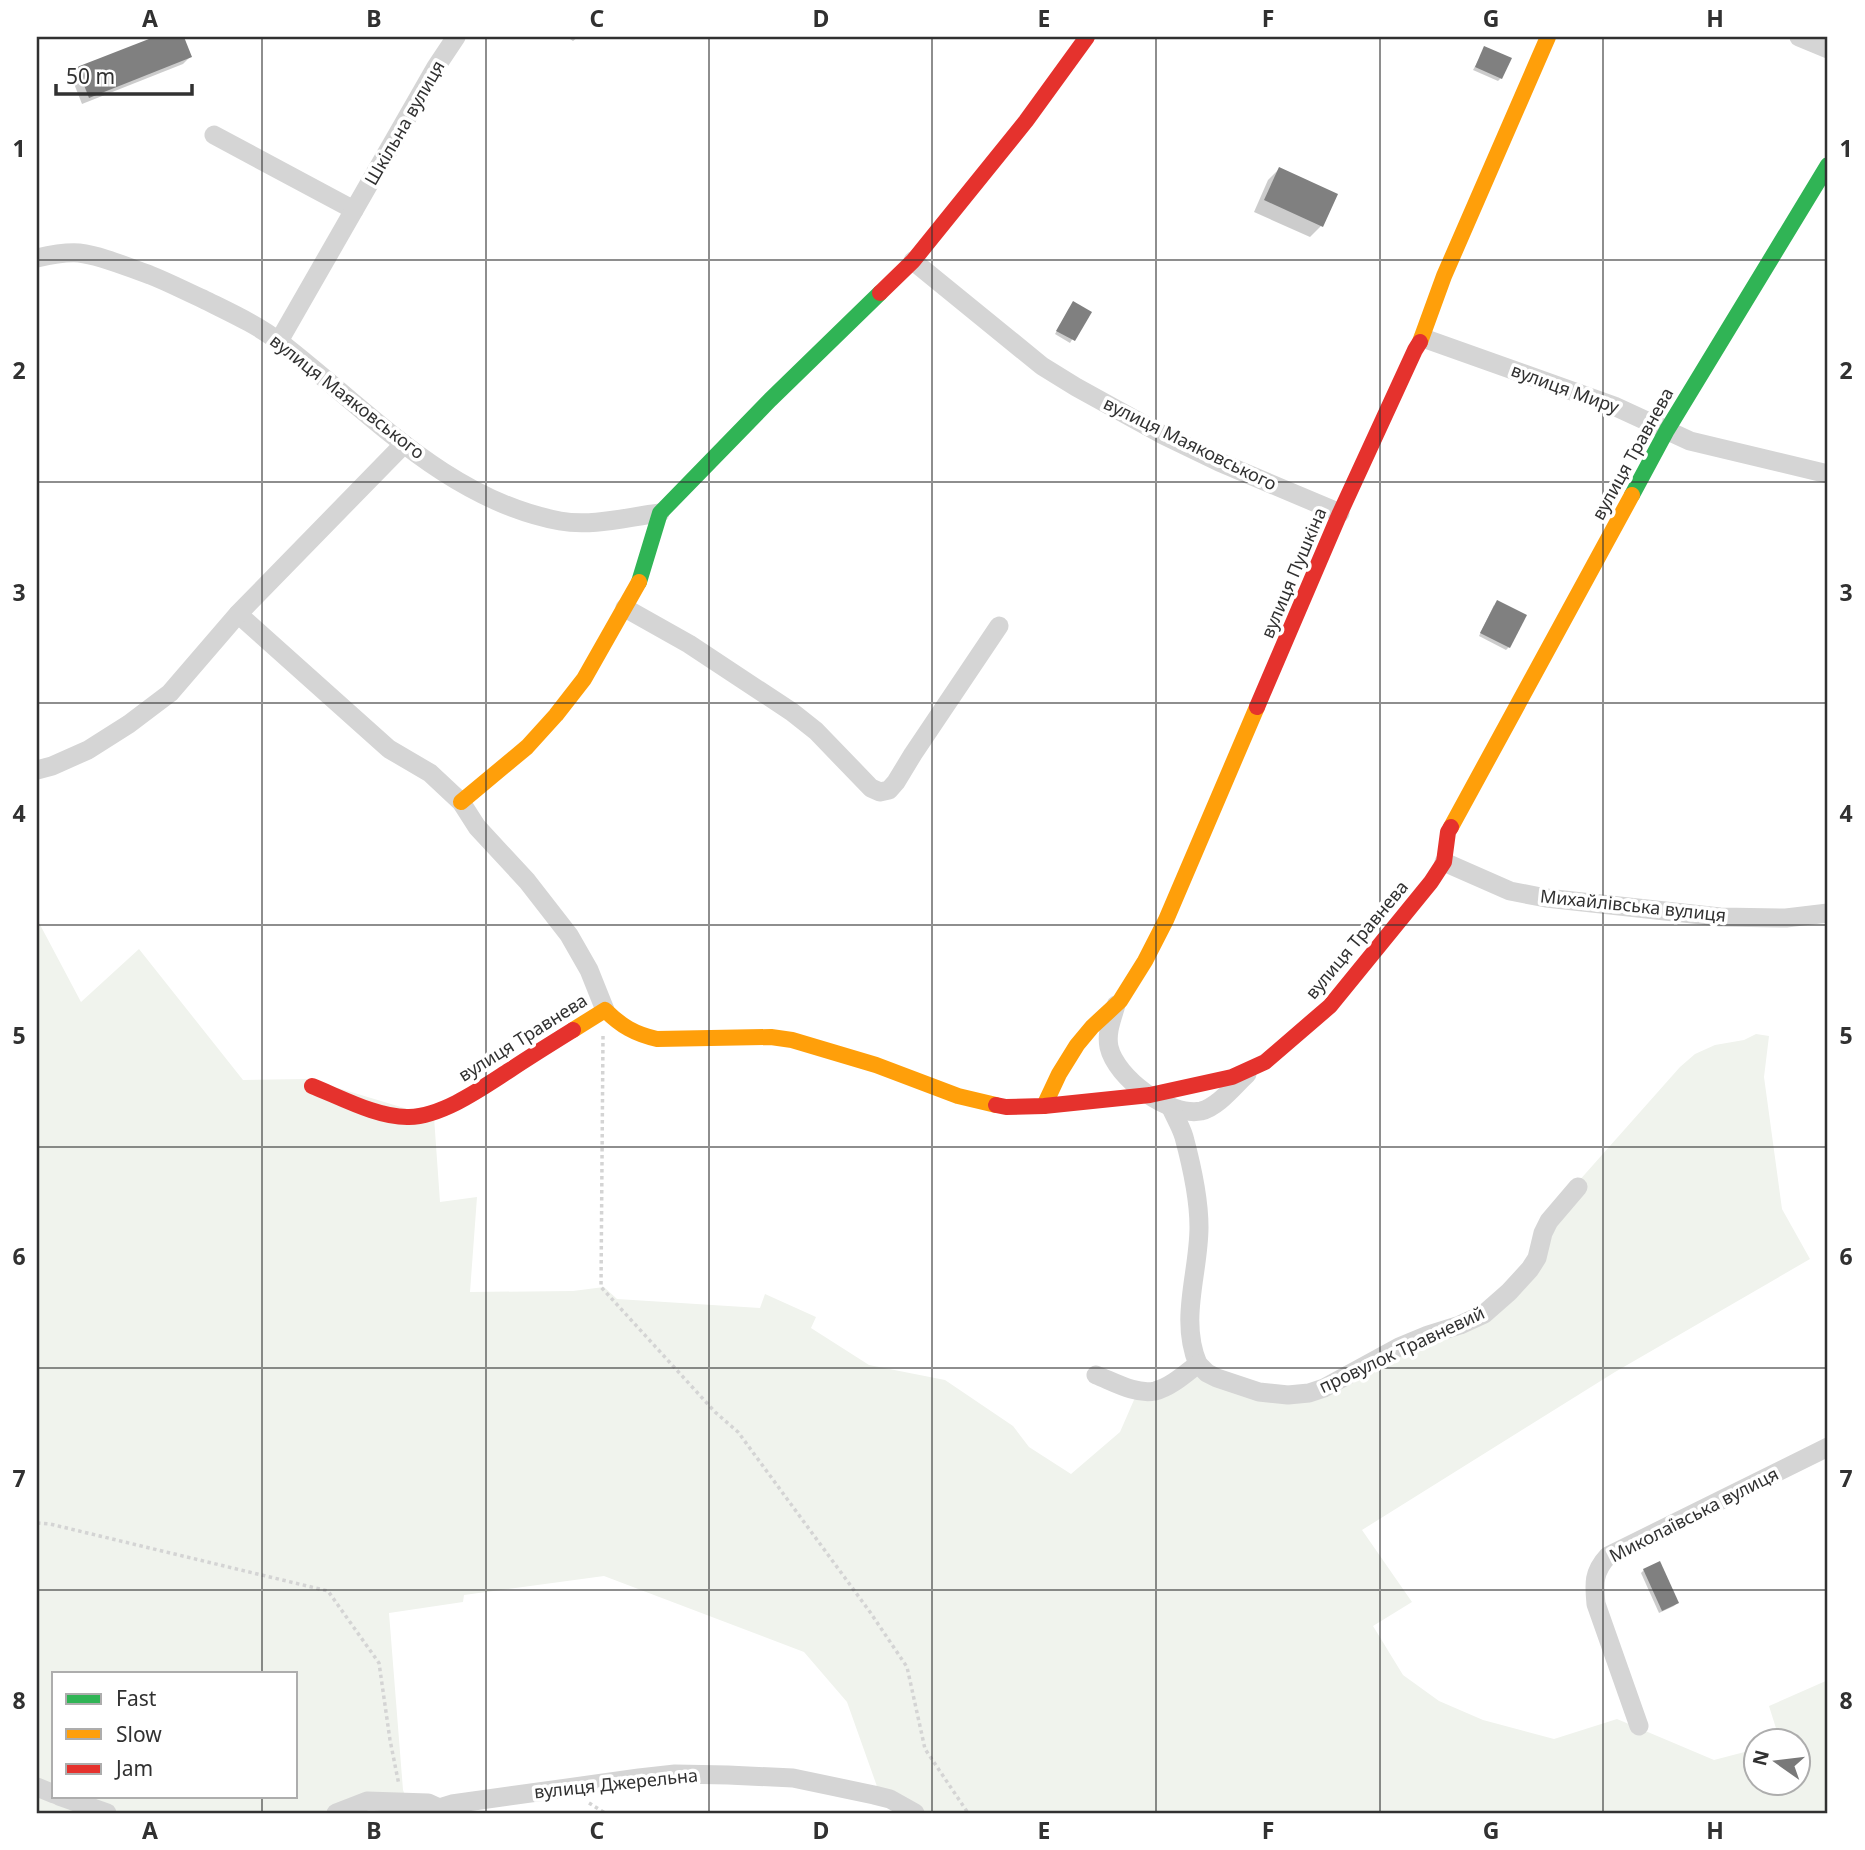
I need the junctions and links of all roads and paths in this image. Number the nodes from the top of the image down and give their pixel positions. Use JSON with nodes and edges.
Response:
{"nodes":[{"id":1,"x":456,"y":37,"type":"edge"},
{"id":2,"x":1087,"y":37,"type":"edge"},
{"id":3,"x":1548,"y":37,"type":"edge"},
{"id":4,"x":1799,"y":37,"type":"edge"},
{"id":5,"x":1828,"y":49,"type":"edge"},
{"id":6,"x":214,"y":135,"type":"dead end"},
{"id":7,"x":1828,"y":165,"type":"edge"},
{"id":8,"x":354,"y":210,"type":"junction"},
{"id":9,"x":37,"y":258,"type":"edge"},
{"id":10,"x":913,"y":261,"type":"junction"},
{"id":11,"x":1423,"y":338,"type":"junction"},
{"id":12,"x":279,"y":341,"type":"junction"},
{"id":13,"x":1667,"y":430,"type":"junction"},
{"id":14,"x":404,"y":444,"type":"junction"},
{"id":15,"x":1828,"y":474,"type":"edge"},
{"id":16,"x":660,"y":513,"type":"junction"},
{"id":17,"x":1340,"y":513,"type":"junction"},
{"id":18,"x":625,"y":608,"type":"junction"},
{"id":19,"x":239,"y":614,"type":"junction"},
{"id":20,"x":999,"y":626,"type":"dead end"},
{"id":21,"x":37,"y":770,"type":"edge"},
{"id":22,"x":461,"y":802,"type":"junction"},
{"id":23,"x":1444,"y":862,"type":"junction"},
{"id":24,"x":1828,"y":913,"type":"edge"},
{"id":25,"x":1116,"y":1005,"type":"junction"},
{"id":26,"x":605,"y":1010,"type":"junction"},
{"id":27,"x":1253,"y":1069,"type":"junction"},
{"id":28,"x":312,"y":1086,"type":"dead end"},
{"id":29,"x":1150,"y":1095,"type":"junction"},
{"id":30,"x":1044,"y":1106,"type":"junction"},
{"id":31,"x":1171,"y":1108,"type":"junction"},
{"id":32,"x":1578,"y":1187,"type":"dead end"},
{"id":33,"x":1198,"y":1364,"type":"junction"},
{"id":34,"x":1096,"y":1375,"type":"dead end"},
{"id":35,"x":1828,"y":1447,"type":"edge"},
{"id":36,"x":37,"y":1523,"type":"edge"},
{"id":37,"x":1639,"y":1726,"type":"dead end"},
{"id":38,"x":64,"y":1798,"type":"edge"},
{"id":39,"x":402,"y":1801,"type":"junction"},
{"id":40,"x":440,"y":1810,"type":"edge"},
{"id":41,"x":107,"y":1813,"type":"edge"},
{"id":42,"x":336,"y":1813,"type":"edge"},
{"id":43,"x":915,"y":1813,"type":"edge"},
{"id":44,"x":968,"y":1813,"type":"edge"}],
"edges":[{"from":1,"to":8,"type":"street","name":"Шкільна вулиця"},
{"from":2,"to":10,"type":"street"},
{"from":3,"to":11,"type":"street","name":"вулиця Пушкіна"},
{"from":4,"to":5,"type":"street"},
{"from":6,"to":8,"type":"street"},
{"from":7,"to":13,"type":"street","name":"вулиця Травнева"},
{"from":8,"to":12,"type":"street","name":"Шкільна вулиця"},
{"from":9,"to":12,"type":"street","name":"вулиця Маяковського"},
{"from":10,"to":16,"type":"street"},
{"from":10,"to":17,"type":"street","name":"вулиця Маяковського"},
{"from":11,"to":13,"type":"street","name":"вулиця Миру"},
{"from":11,"to":17,"type":"street","name":"вулиця Пушкіна"},
{"from":12,"to":14,"type":"street","name":"вулиця Маяковського"},
{"from":13,"to":15,"type":"street","name":"вулиця Миру"},
{"from":13,"to":23,"type":"street","name":"вулиця Травнева"},
{"from":14,"to":16,"type":"street","name":"вулиця Маяковського"},
{"from":14,"to":19,"type":"street"},
{"from":16,"to":18,"type":"street"},
{"from":17,"to":25,"type":"street","name":"вулиця Пушкіна"},
{"from":18,"to":20,"type":"street"},
{"from":18,"to":22,"type":"street"},
{"from":19,"to":21,"type":"street"},
{"from":19,"to":22,"type":"street"},
{"from":22,"to":26,"type":"street"},
{"from":23,"to":24,"type":"street","name":"Михайлівська вулиця"},
{"from":23,"to":27,"type":"street","name":"вулиця Травнева"},
{"from":25,"to":29,"type":"street"},
{"from":25,"to":30,"type":"street","name":"вулиця Пушкіна"},
{"from":26,"to":28,"type":"street","name":"вулиця Травнева"},
{"from":26,"to":30,"type":"street","name":"вулиця Травнева"},
{"from":26,"to":44,"type":"path"},
{"from":27,"to":29,"type":"street","name":"вулиця Травнева"},
{"from":27,"to":31,"type":"street"},
{"from":29,"to":30,"type":"street","name":"вулиця Травнева"},
{"from":29,"to":31,"type":"street"},
{"from":31,"to":33,"type":"street"},
{"from":32,"to":33,"type":"street","name":"провулок Травневий"},
{"from":33,"to":34,"type":"street"},
{"from":35,"to":37,"type":"street","name":"Миколаївська вулиця"},
{"from":36,"to":39,"type":"path"},
{"from":38,"to":41,"type":"street"},
{"from":39,"to":40,"type":"street","name":"вулиця Джерельна"},
{"from":39,"to":42,"type":"street","name":"вулиця Джерельна"},
{"from":40,"to":43,"type":"street","name":"вулиця Джерельна"}]}
